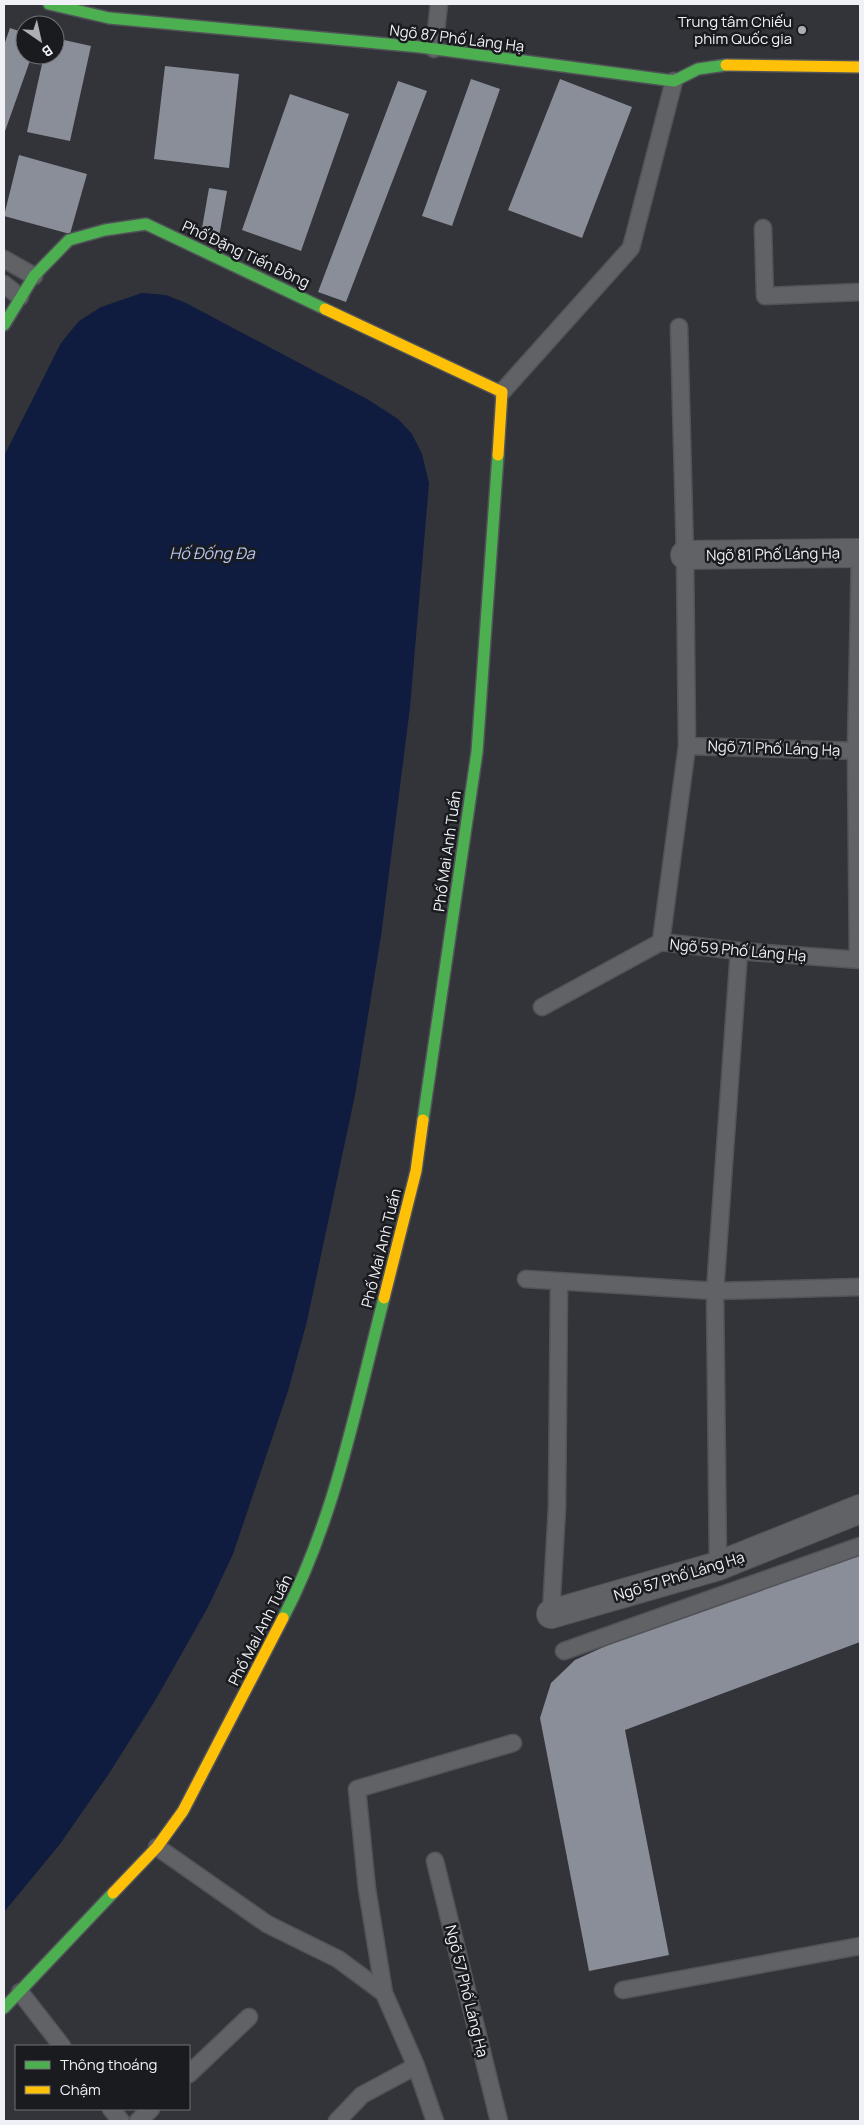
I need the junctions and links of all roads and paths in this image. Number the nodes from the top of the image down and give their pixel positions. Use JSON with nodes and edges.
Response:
{"nodes":[{"id":1,"x":49,"y":4,"type":"edge"},
{"id":2,"x":439,"y":4,"type":"edge"},
{"id":3,"x":434,"y":49,"type":"junction"},
{"id":4,"x":860,"y":67,"type":"edge"},
{"id":5,"x":674,"y":82,"type":"junction"},
{"id":6,"x":763,"y":228,"type":"dead end"},
{"id":7,"x":4,"y":259,"type":"edge"},
{"id":8,"x":34,"y":276,"type":"junction"},
{"id":9,"x":4,"y":284,"type":"edge"},
{"id":10,"x":860,"y":292,"type":"edge"},
{"id":11,"x":20,"y":297,"type":"junction"},
{"id":12,"x":4,"y":325,"type":"edge"},
{"id":13,"x":679,"y":327,"type":"dead end"},
{"id":14,"x":502,"y":392,"type":"junction"},
{"id":15,"x":860,"y":553,"type":"edge"},
{"id":16,"x":685,"y":555,"type":"junction"},
{"id":17,"x":687,"y":746,"type":"junction"},
{"id":18,"x":858,"y":751,"type":"edge"},
{"id":19,"x":661,"y":942,"type":"junction"},
{"id":20,"x":740,"y":951,"type":"junction"},
{"id":21,"x":859,"y":960,"type":"edge"},
{"id":22,"x":542,"y":1007,"type":"dead end"},
{"id":23,"x":526,"y":1279,"type":"dead end"},
{"id":24,"x":559,"y":1283,"type":"junction"},
{"id":25,"x":860,"y":1286,"type":"edge"},
{"id":26,"x":715,"y":1291,"type":"junction"},
{"id":27,"x":860,"y":1509,"type":"edge"},
{"id":28,"x":860,"y":1546,"type":"edge"},
{"id":29,"x":718,"y":1566,"type":"junction"},
{"id":30,"x":550,"y":1614,"type":"joint"},
{"id":31,"x":564,"y":1651,"type":"dead end"},
{"id":32,"x":513,"y":1744,"type":"dead end"},
{"id":33,"x":157,"y":1847,"type":"junction"},
{"id":34,"x":435,"y":1860,"type":"dead end"},
{"id":35,"x":860,"y":1946,"type":"edge"},
{"id":36,"x":623,"y":1990,"type":"dead end"},
{"id":37,"x":20,"y":1992,"type":"junction"},
{"id":38,"x":384,"y":1993,"type":"junction"},
{"id":39,"x":4,"y":2008,"type":"edge"},
{"id":40,"x":250,"y":2017,"type":"dead end"},
{"id":41,"x":61,"y":2045,"type":"edge"},
{"id":42,"x":416,"y":2066,"type":"junction"},
{"id":43,"x":190,"y":2073,"type":"edge"},
{"id":44,"x":112,"y":2110,"type":"edge"},
{"id":45,"x":150,"y":2110,"type":"edge"},
{"id":46,"x":120,"y":2121,"type":"edge"},
{"id":47,"x":138,"y":2121,"type":"edge"},
{"id":48,"x":336,"y":2121,"type":"edge"},
{"id":49,"x":435,"y":2121,"type":"edge"},
{"id":50,"x":499,"y":2121,"type":"edge"}],
"edges":[{"from":1,"to":3,"type":"street","name":"Ngõ 87 Phố Láng Hạ"},
{"from":2,"to":3,"type":"lane"},
{"from":3,"to":5,"type":"street","name":"Ngõ 87 Phố Láng Hạ"},
{"from":4,"to":5,"type":"street"},
{"from":5,"to":14,"type":"lane"},
{"from":6,"to":10,"type":"lane"},
{"from":7,"to":8,"type":"lane"},
{"from":8,"to":11,"type":"street","name":"Phố Đặng Tiến Đông"},
{"from":8,"to":14,"type":"street","name":"Phố Đặng Tiến Đông"},
{"from":9,"to":11,"type":"lane"},
{"from":11,"to":12,"type":"street","name":"Phố Đặng Tiến Đông"},
{"from":13,"to":16,"type":"lane"},
{"from":14,"to":33,"type":"street","name":"Phố Mai Anh Tuấn"},
{"from":15,"to":16,"type":"street","name":"Ngõ 81 Phố Láng Hạ"},
{"from":15,"to":18,"type":"lane"},
{"from":16,"to":17,"type":"lane"},
{"from":17,"to":18,"type":"lane","name":"Ngõ 71 Phố Láng Hạ"},
{"from":17,"to":19,"type":"lane"},
{"from":18,"to":21,"type":"lane"},
{"from":19,"to":20,"type":"lane","name":"Ngõ 59 Phố Láng Hạ"},
{"from":19,"to":22,"type":"lane","name":"Ngõ 59 Phố Láng Hạ"},
{"from":20,"to":21,"type":"lane","name":"Ngõ 59 Phố Láng Hạ"},
{"from":20,"to":26,"type":"lane"},
{"from":23,"to":24,"type":"lane"},
{"from":24,"to":26,"type":"lane"},
{"from":24,"to":30,"type":"lane"},
{"from":25,"to":26,"type":"lane"},
{"from":26,"to":29,"type":"lane"},
{"from":27,"to":29,"type":"street","name":"Ngõ 57 Phố Láng Hạ"},
{"from":28,"to":31,"type":"lane"},
{"from":29,"to":30,"type":"street","name":"Ngõ 57 Phố Láng Hạ"},
{"from":32,"to":38,"type":"lane"},
{"from":33,"to":37,"type":"street","name":"Phố Mai Anh Tuấn"},
{"from":33,"to":38,"type":"lane"},
{"from":34,"to":50,"type":"lane","name":"Ngõ 57 Phố Láng Hạ"},
{"from":35,"to":36,"type":"lane"},
{"from":37,"to":39,"type":"street","name":"Phố Mai Anh Tuấn"},
{"from":37,"to":41,"type":"lane"},
{"from":38,"to":42,"type":"lane"},
{"from":40,"to":43,"type":"lane"},
{"from":42,"to":48,"type":"lane"},
{"from":42,"to":49,"type":"lane"},
{"from":44,"to":46,"type":"lane"},
{"from":45,"to":47,"type":"lane"}]}
